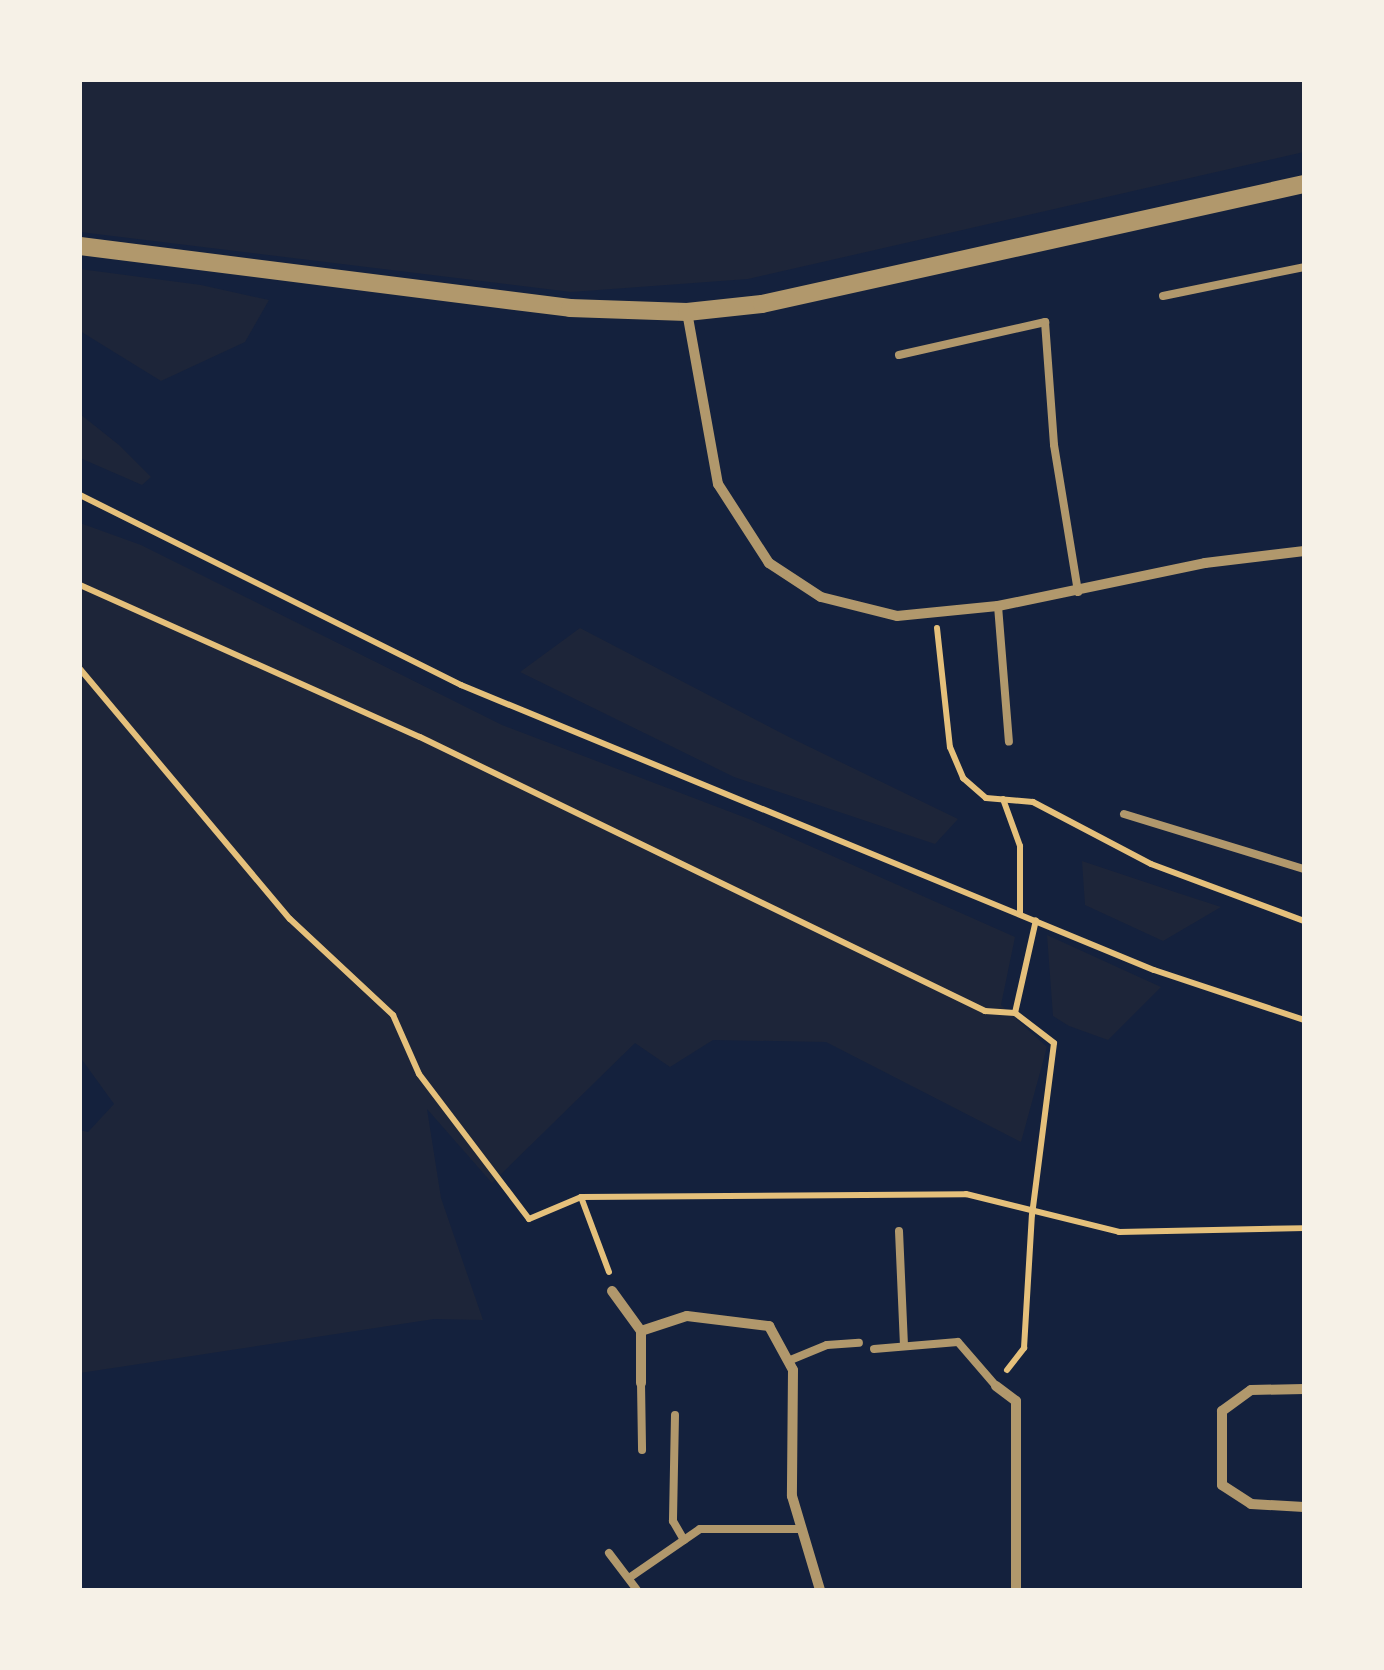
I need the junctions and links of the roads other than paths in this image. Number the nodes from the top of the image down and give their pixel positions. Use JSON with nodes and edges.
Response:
{"nodes":[{"id":1,"x":1304,"y":184,"type":"edge"},
{"id":2,"x":80,"y":246,"type":"edge"},
{"id":3,"x":1304,"y":267,"type":"edge"},
{"id":4,"x":1163,"y":296,"type":"dead end"},
{"id":5,"x":687,"y":312,"type":"junction"},
{"id":6,"x":899,"y":355,"type":"dead end"},
{"id":7,"x":1304,"y":551,"type":"edge"},
{"id":8,"x":1078,"y":592,"type":"junction"},
{"id":9,"x":998,"y":606,"type":"junction"},
{"id":10,"x":1009,"y":742,"type":"dead end"},
{"id":11,"x":1124,"y":814,"type":"dead end"},
{"id":12,"x":1304,"y":870,"type":"edge"},
{"id":13,"x":899,"y":1231,"type":"dead end"},
{"id":14,"x":612,"y":1291,"type":"road end"},
{"id":15,"x":641,"y":1330,"type":"junction"},
{"id":16,"x":858,"y":1343,"type":"dead end"},
{"id":17,"x":904,"y":1346,"type":"junction"},
{"id":18,"x":874,"y":1349,"type":"dead end"},
{"id":19,"x":788,"y":1361,"type":"junction"},
{"id":20,"x":640,"y":1383,"type":"joint"},
{"id":21,"x":996,"y":1386,"type":"joint"},
{"id":22,"x":1304,"y":1389,"type":"edge"},
{"id":23,"x":675,"y":1415,"type":"dead end"},
{"id":24,"x":642,"y":1450,"type":"dead end"},
{"id":25,"x":1304,"y":1507,"type":"edge"},
{"id":26,"x":802,"y":1529,"type":"junction"},
{"id":27,"x":684,"y":1540,"type":"junction"},
{"id":28,"x":608,"y":1553,"type":"dead end"},
{"id":29,"x":629,"y":1578,"type":"junction"},
{"id":30,"x":637,"y":1590,"type":"edge"},
{"id":31,"x":820,"y":1590,"type":"edge"},
{"id":32,"x":1016,"y":1590,"type":"edge"}],
"edges":[{"from":1,"to":5,"type":"street"},
{"from":2,"to":5,"type":"street"},
{"from":3,"to":4,"type":"lane"},
{"from":5,"to":9,"type":"street"},
{"from":6,"to":8,"type":"lane"},
{"from":7,"to":8,"type":"street"},
{"from":8,"to":9,"type":"street"},
{"from":9,"to":10,"type":"lane"},
{"from":11,"to":12,"type":"lane"},
{"from":13,"to":17,"type":"lane"},
{"from":14,"to":15,"type":"street"},
{"from":15,"to":19,"type":"street"},
{"from":15,"to":20,"type":"street"},
{"from":16,"to":19,"type":"lane"},
{"from":17,"to":18,"type":"lane"},
{"from":17,"to":21,"type":"lane"},
{"from":19,"to":26,"type":"street"},
{"from":20,"to":24,"type":"lane"},
{"from":21,"to":32,"type":"street"},
{"from":22,"to":25,"type":"street"},
{"from":23,"to":27,"type":"lane"},
{"from":26,"to":27,"type":"lane"},
{"from":26,"to":31,"type":"street"},
{"from":27,"to":29,"type":"lane"},
{"from":28,"to":29,"type":"lane"},
{"from":29,"to":30,"type":"lane"}]}
